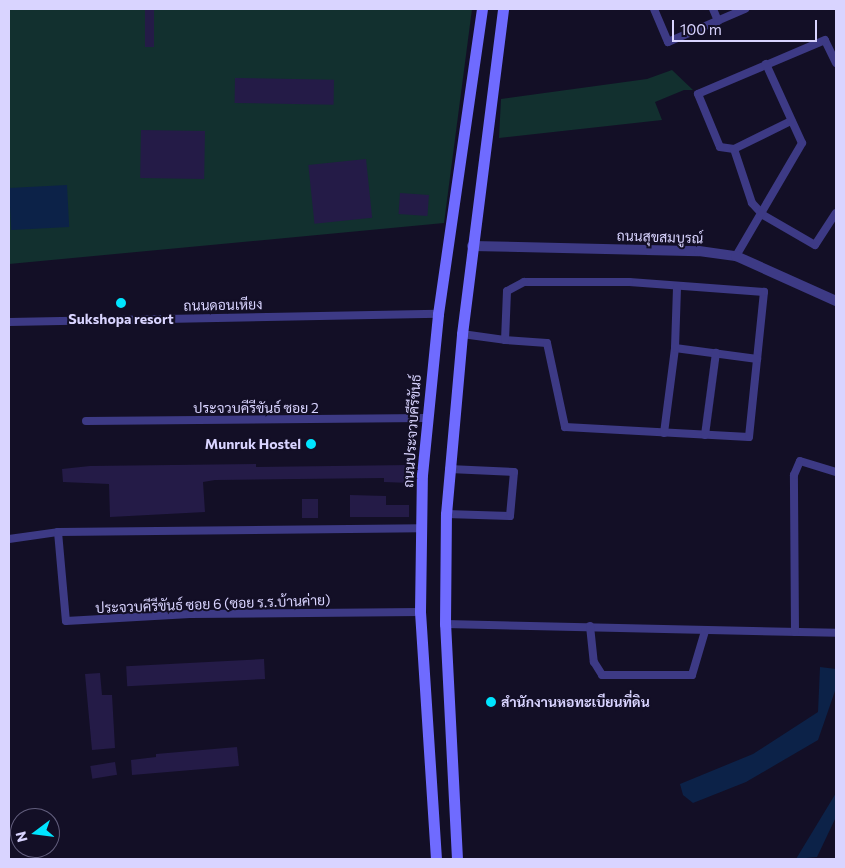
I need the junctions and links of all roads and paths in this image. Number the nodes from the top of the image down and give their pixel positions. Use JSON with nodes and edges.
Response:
{"nodes":[{"id":1,"x":482,"y":9,"type":"edge"},
{"id":2,"x":503,"y":9,"type":"edge"},
{"id":3,"x":654,"y":9,"type":"edge"},
{"id":4,"x":713,"y":9,"type":"edge"},
{"id":5,"x":746,"y":9,"type":"edge"},
{"id":6,"x":718,"y":22,"type":"junction"},
{"id":7,"x":836,"y":63,"type":"edge"},
{"id":8,"x":766,"y":64,"type":"junction"},
{"id":9,"x":791,"y":121,"type":"junction"},
{"id":10,"x":734,"y":149,"type":"junction"},
{"id":11,"x":836,"y":213,"type":"edge"},
{"id":12,"x":763,"y":215,"type":"junction"},
{"id":13,"x":472,"y":246,"type":"junction"},
{"id":14,"x":736,"y":256,"type":"junction"},
{"id":15,"x":677,"y":286,"type":"junction"},
{"id":16,"x":836,"y":301,"type":"edge"},
{"id":17,"x":438,"y":314,"type":"junction"},
{"id":18,"x":9,"y":322,"type":"edge"},
{"id":19,"x":462,"y":334,"type":"junction"},
{"id":20,"x":505,"y":340,"type":"junction"},
{"id":21,"x":675,"y":348,"type":"junction"},
{"id":22,"x":716,"y":353,"type":"junction"},
{"id":23,"x":757,"y":359,"type":"junction"},
{"id":24,"x":426,"y":418,"type":"junction"},
{"id":25,"x":86,"y":421,"type":"dead end"},
{"id":26,"x":664,"y":433,"type":"junction"},
{"id":27,"x":705,"y":435,"type":"junction"},
{"id":28,"x":449,"y":469,"type":"junction"},
{"id":29,"x":836,"y":472,"type":"edge"},
{"id":30,"x":446,"y":514,"type":"junction"},
{"id":31,"x":421,"y":528,"type":"junction"},
{"id":32,"x":58,"y":532,"type":"junction"},
{"id":33,"x":9,"y":538,"type":"edge"},
{"id":34,"x":420,"y":612,"type":"junction"},
{"id":35,"x":445,"y":624,"type":"junction"},
{"id":36,"x":590,"y":626,"type":"junction"},
{"id":37,"x":705,"y":631,"type":"junction"},
{"id":38,"x":795,"y":632,"type":"junction"},
{"id":39,"x":836,"y":633,"type":"edge"},
{"id":40,"x":436,"y":859,"type":"edge"},
{"id":41,"x":457,"y":859,"type":"edge"}],
"edges":[{"from":1,"to":17,"type":"main road","name":"ถนนประจวบคีรีขันธ์"},
{"from":2,"to":13,"type":"main road"},
{"from":3,"to":6,"type":"street"},
{"from":4,"to":6,"type":"street"},
{"from":5,"to":6,"type":"street"},
{"from":7,"to":8,"type":"street"},
{"from":8,"to":9,"type":"street"},
{"from":8,"to":10,"type":"street"},
{"from":9,"to":10,"type":"street"},
{"from":9,"to":12,"type":"street"},
{"from":10,"to":12,"type":"street"},
{"from":11,"to":12,"type":"street"},
{"from":12,"to":14,"type":"street"},
{"from":13,"to":14,"type":"street","name":"ถนนสุขสมบูรณ์"},
{"from":13,"to":19,"type":"main road"},
{"from":14,"to":16,"type":"street","name":"ถนนสุขสมบูรณ์"},
{"from":15,"to":20,"type":"street"},
{"from":15,"to":21,"type":"street"},
{"from":15,"to":23,"type":"street"},
{"from":17,"to":18,"type":"street","name":"ถนนดอนเหียง"},
{"from":17,"to":24,"type":"main road","name":"ถนนประจวบคีรีขันธ์"},
{"from":19,"to":20,"type":"street"},
{"from":19,"to":28,"type":"main road"},
{"from":20,"to":26,"type":"street"},
{"from":21,"to":22,"type":"street"},
{"from":21,"to":26,"type":"street"},
{"from":22,"to":23,"type":"street"},
{"from":22,"to":27,"type":"street"},
{"from":23,"to":27,"type":"street"},
{"from":24,"to":25,"type":"street","name":"ประจวบคีรีขันธ์ ซอย 2"},
{"from":24,"to":31,"type":"main road","name":"ถนนประจวบคีรีขันธ์"},
{"from":26,"to":27,"type":"street"},
{"from":28,"to":30,"type":"main road"},
{"from":28,"to":30,"type":"street"},
{"from":29,"to":38,"type":"street"},
{"from":30,"to":35,"type":"main road"},
{"from":31,"to":32,"type":"street"},
{"from":31,"to":34,"type":"main road","name":"ถนนประจวบคีรีขันธ์"},
{"from":32,"to":33,"type":"street"},
{"from":32,"to":34,"type":"street","name":"ประจวบคีรีขันธ์ ซอย 6 (ซอย ร.ร.บ้านค่าย)"},
{"from":34,"to":40,"type":"main road","name":"ถนนประจวบคีรีขันธ์"},
{"from":35,"to":36,"type":"street"},
{"from":35,"to":41,"type":"main road"},
{"from":36,"to":37,"type":"street"},
{"from":36,"to":37,"type":"street"},
{"from":37,"to":38,"type":"street"},
{"from":38,"to":39,"type":"street"}]}
